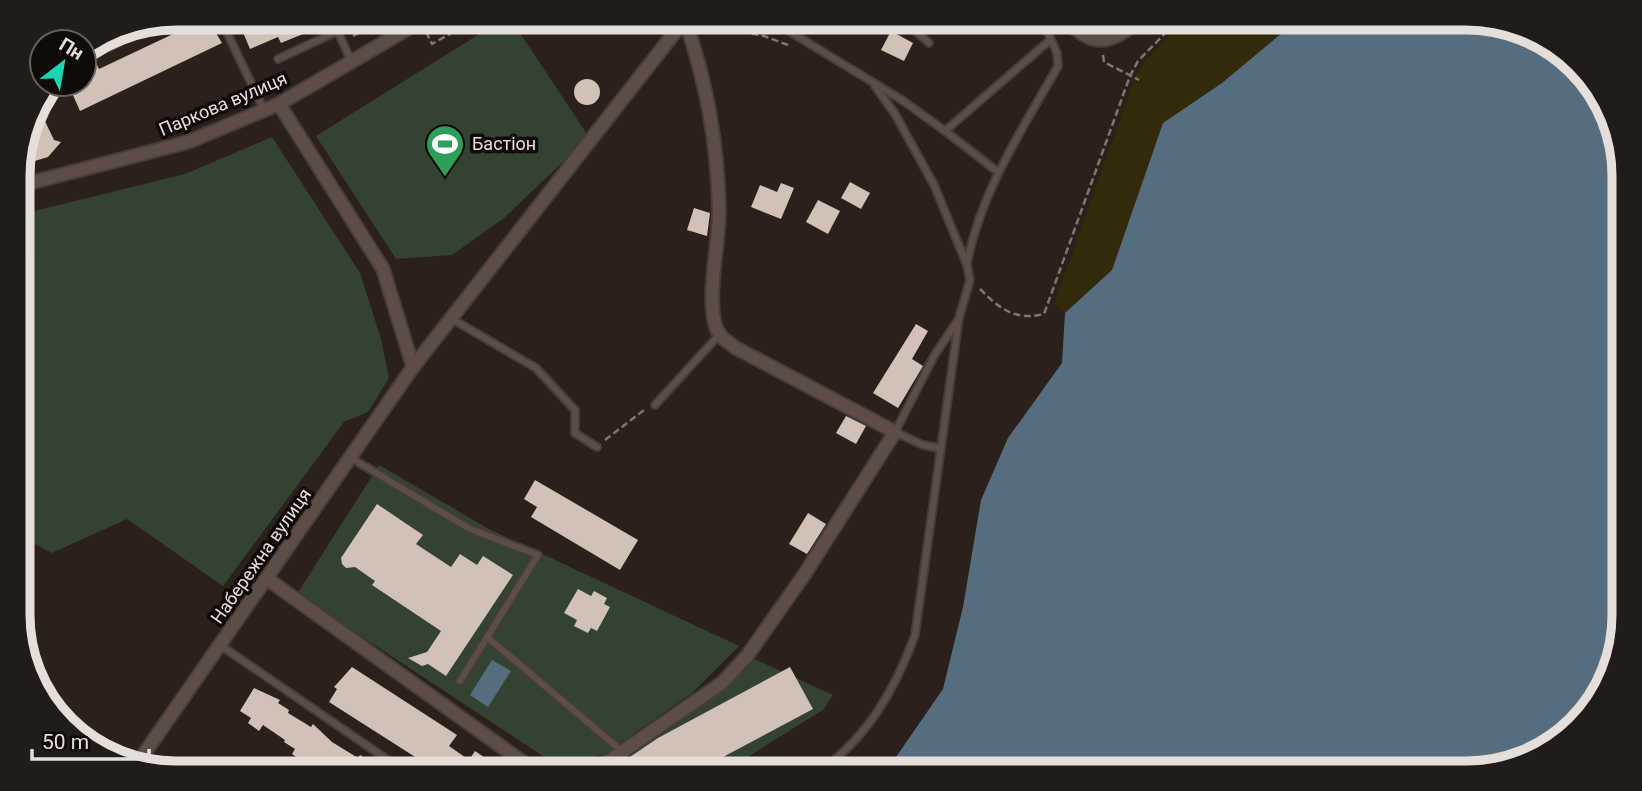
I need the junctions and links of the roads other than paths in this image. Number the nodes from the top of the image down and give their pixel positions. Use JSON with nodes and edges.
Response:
{"nodes":[{"id":1,"x":226,"y":30,"type":"edge"},
{"id":2,"x":405,"y":30,"type":"edge"},
{"id":3,"x":677,"y":30,"type":"edge"},
{"id":4,"x":690,"y":30,"type":"edge"},
{"id":5,"x":787,"y":30,"type":"edge"},
{"id":6,"x":914,"y":30,"type":"edge"},
{"id":7,"x":1048,"y":30,"type":"edge"},
{"id":8,"x":1078,"y":30,"type":"edge"},
{"id":9,"x":1125,"y":30,"type":"edge"},
{"id":10,"x":338,"y":31,"type":"joint"},
{"id":11,"x":125,"y":39,"type":"edge"},
{"id":12,"x":1050,"y":40,"type":"junction"},
{"id":13,"x":929,"y":43,"type":"dead end"},
{"id":14,"x":109,"y":46,"type":"edge"},
{"id":15,"x":278,"y":59,"type":"dead end"},
{"id":16,"x":351,"y":61,"type":"junction"},
{"id":17,"x":875,"y":86,"type":"junction"},
{"id":18,"x":279,"y":104,"type":"junction"},
{"id":19,"x":264,"y":110,"type":"junction"},
{"id":20,"x":945,"y":131,"type":"junction"},
{"id":21,"x":998,"y":172,"type":"junction"},
{"id":22,"x":30,"y":183,"type":"edge"},
{"id":23,"x":967,"y":265,"type":"junction"},
{"id":24,"x":959,"y":318,"type":"junction"},
{"id":25,"x":453,"y":319,"type":"junction"},
{"id":26,"x":719,"y":335,"type":"junction"},
{"id":27,"x":414,"y":367,"type":"junction"},
{"id":28,"x":655,"y":405,"type":"road end"},
{"id":29,"x":895,"y":432,"type":"junction"},
{"id":30,"x":597,"y":447,"type":"road end"},
{"id":31,"x":940,"y":448,"type":"junction"},
{"id":32,"x":351,"y":458,"type":"junction"},
{"id":33,"x":266,"y":578,"type":"junction"},
{"id":34,"x":487,"y":637,"type":"junction"},
{"id":35,"x":220,"y":645,"type":"junction"},
{"id":36,"x":460,"y":681,"type":"dead end"},
{"id":37,"x":623,"y":752,"type":"junction"},
{"id":38,"x":142,"y":757,"type":"edge"},
{"id":39,"x":388,"y":761,"type":"edge"},
{"id":40,"x":521,"y":761,"type":"edge"},
{"id":41,"x":605,"y":761,"type":"edge"},
{"id":42,"x":833,"y":761,"type":"edge"}],
"edges":[{"from":1,"to":19,"type":"lane"},
{"from":2,"to":16,"type":"street","name":"Паркова вулиця"},
{"from":3,"to":25,"type":"street","name":"Набережна вулиця"},
{"from":4,"to":26,"type":"street"},
{"from":5,"to":17,"type":"lane"},
{"from":6,"to":13,"type":"lane"},
{"from":7,"to":12,"type":"lane"},
{"from":8,"to":9,"type":"street"},
{"from":10,"to":15,"type":"lane"},
{"from":10,"to":16,"type":"lane"},
{"from":11,"to":14,"type":"lane"},
{"from":12,"to":20,"type":"lane"},
{"from":12,"to":21,"type":"lane"},
{"from":16,"to":18,"type":"street","name":"Паркова вулиця"},
{"from":17,"to":20,"type":"lane"},
{"from":17,"to":23,"type":"lane"},
{"from":18,"to":19,"type":"street","name":"Паркова вулиця"},
{"from":18,"to":27,"type":"street"},
{"from":19,"to":22,"type":"street","name":"Паркова вулиця"},
{"from":20,"to":21,"type":"lane"},
{"from":21,"to":23,"type":"lane"},
{"from":23,"to":24,"type":"lane"},
{"from":24,"to":29,"type":"lane"},
{"from":24,"to":31,"type":"lane"},
{"from":25,"to":27,"type":"street","name":"Набережна вулиця"},
{"from":25,"to":30,"type":"lane"},
{"from":26,"to":28,"type":"lane"},
{"from":26,"to":29,"type":"street"},
{"from":27,"to":32,"type":"street","name":"Набережна вулиця"},
{"from":29,"to":31,"type":"lane"},
{"from":29,"to":37,"type":"street"},
{"from":31,"to":42,"type":"lane"},
{"from":32,"to":33,"type":"street","name":"Набережна вулиця"},
{"from":32,"to":34,"type":"lane"},
{"from":33,"to":35,"type":"street","name":"Набережна вулиця"},
{"from":33,"to":40,"type":"street"},
{"from":34,"to":36,"type":"lane"},
{"from":34,"to":37,"type":"lane"},
{"from":35,"to":38,"type":"street","name":"Набережна вулиця"},
{"from":35,"to":39,"type":"lane"},
{"from":37,"to":41,"type":"street"}]}
